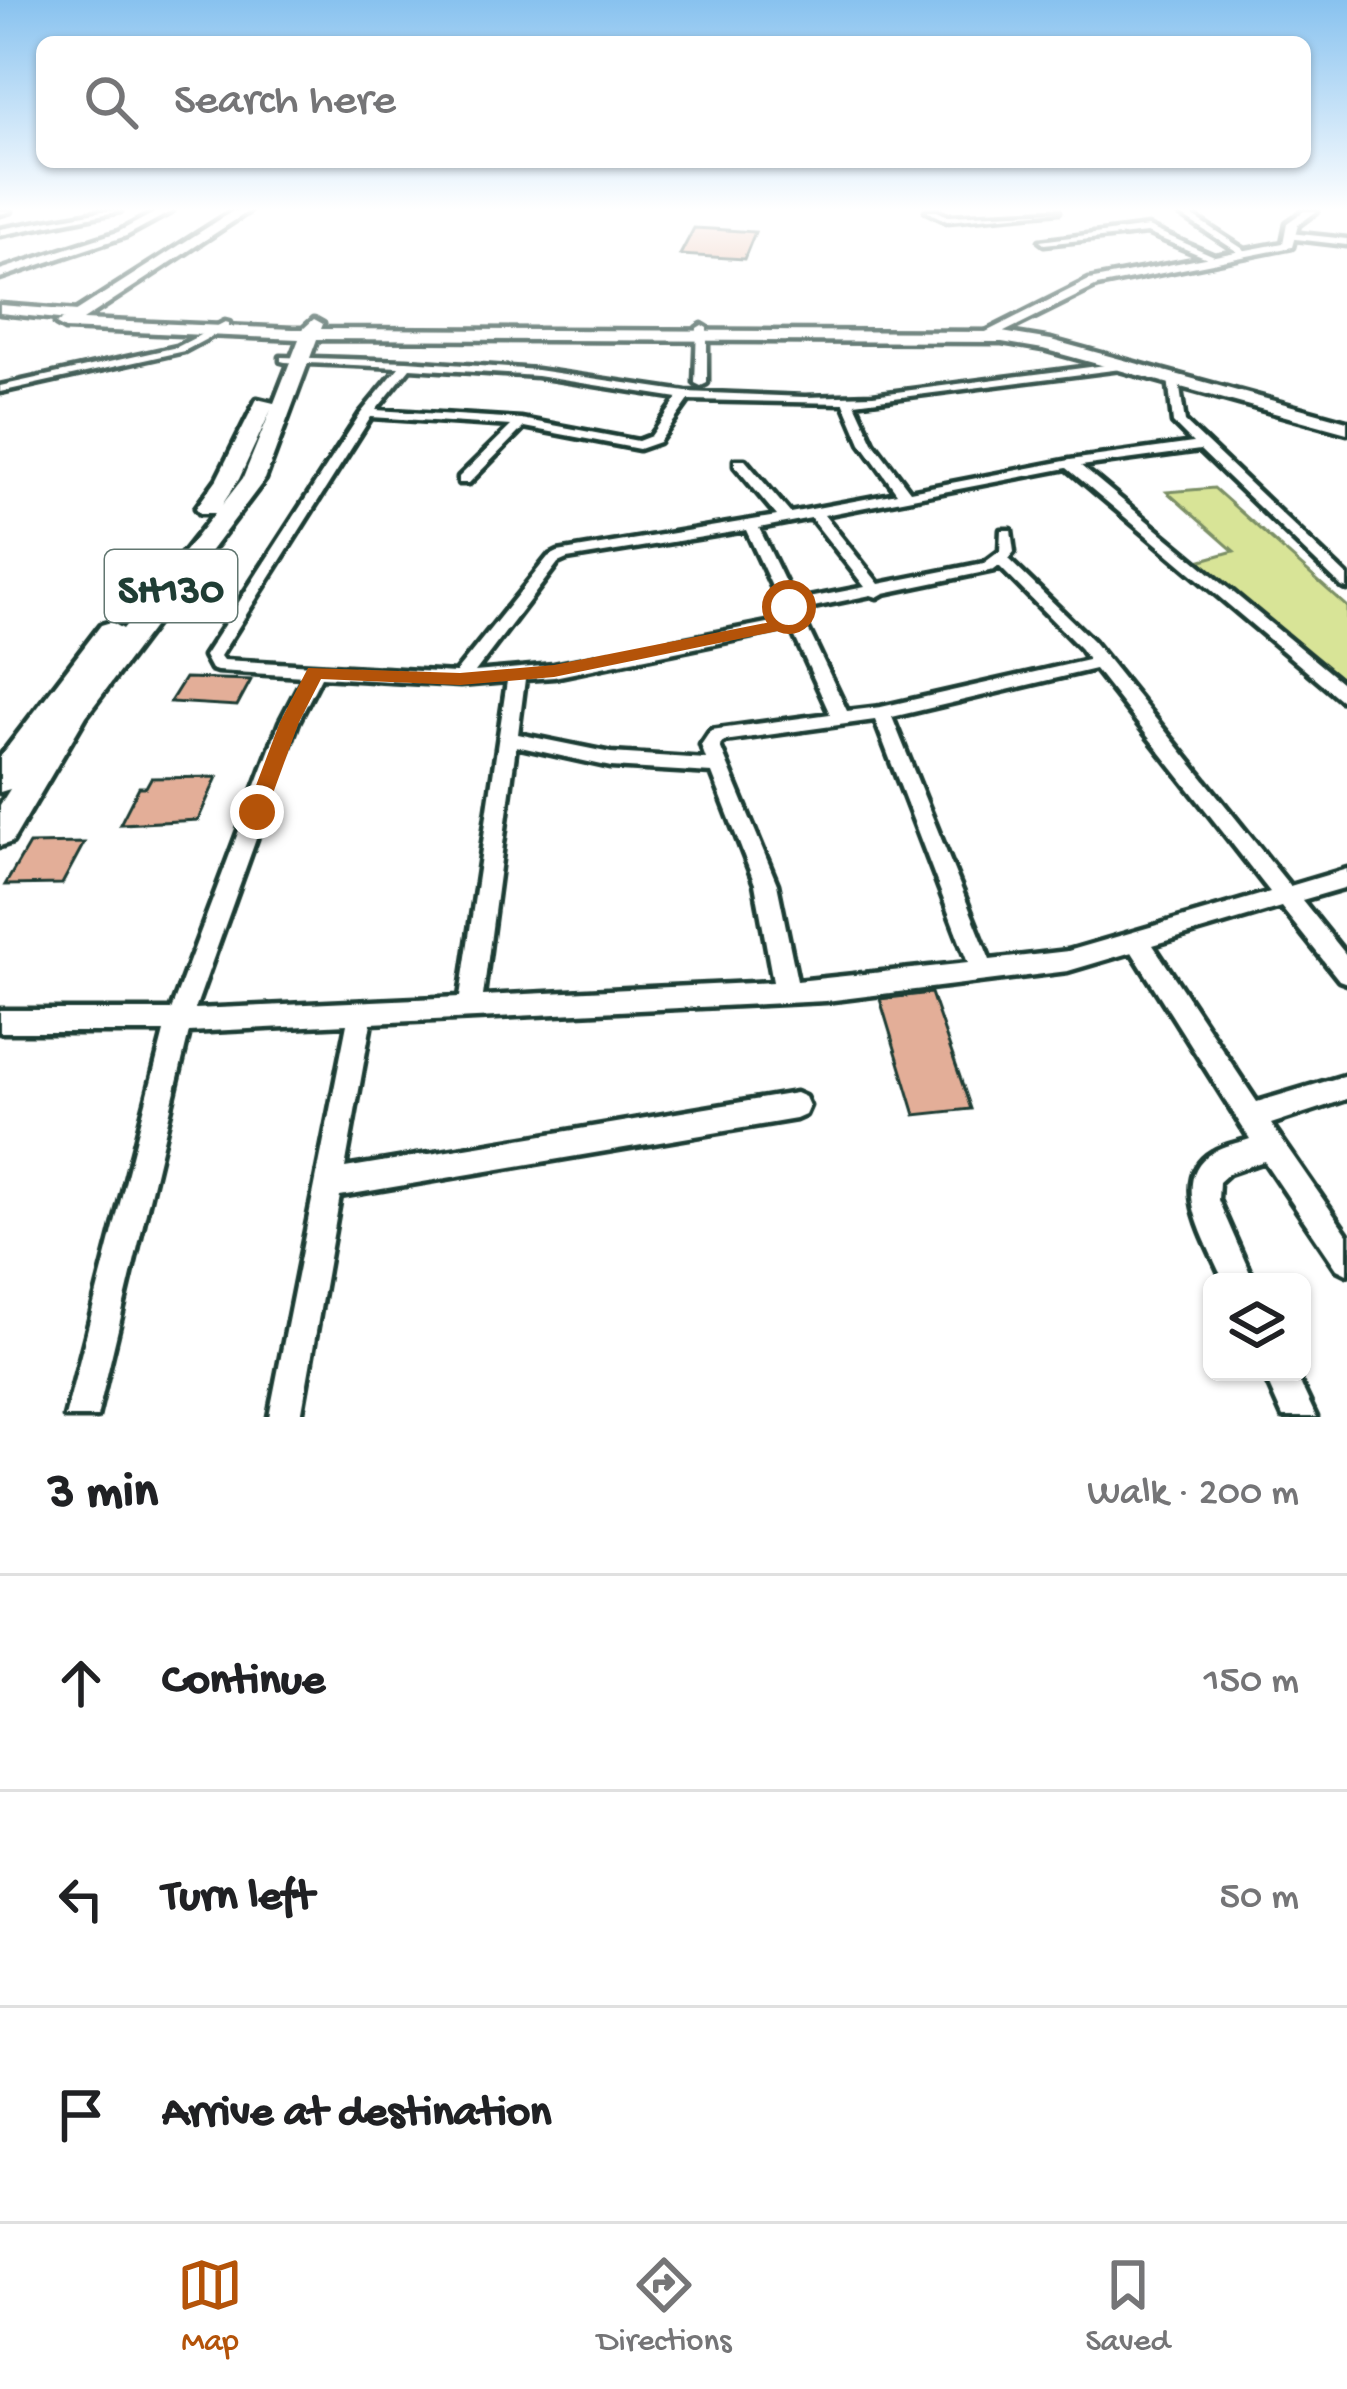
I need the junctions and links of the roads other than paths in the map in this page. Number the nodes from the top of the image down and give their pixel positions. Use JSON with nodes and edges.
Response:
{"nodes":[{"id":1,"x":145,"y":277,"type":"edge"},
{"id":2,"x":152,"y":277,"type":"edge"},
{"id":3,"x":1122,"y":277,"type":"edge"},
{"id":4,"x":0,"y":310,"type":"edge"},
{"id":5,"x":0,"y":320,"type":"edge"},
{"id":6,"x":81,"y":321,"type":"junction"},
{"id":7,"x":220,"y":329,"type":"junction"},
{"id":8,"x":702,"y":332,"type":"junction"},
{"id":9,"x":991,"y":333,"type":"junction"},
{"id":10,"x":300,"y":339,"type":"junction"},
{"id":11,"x":407,"y":364,"type":"junction"},
{"id":12,"x":1121,"y":366,"type":"junction"},
{"id":13,"x":1173,"y":379,"type":"junction"},
{"id":14,"x":701,"y":383,"type":"dead end"},
{"id":15,"x":0,"y":389,"type":"edge"},
{"id":16,"x":686,"y":396,"type":"junction"},
{"id":17,"x":848,"y":400,"type":"junction"},
{"id":18,"x":367,"y":413,"type":"junction"},
{"id":19,"x":521,"y":423,"type":"junction"},
{"id":20,"x":1347,"y":424,"type":"edge"},
{"id":21,"x":1200,"y":446,"type":"junction"},
{"id":22,"x":740,"y":463,"type":"dead end"},
{"id":23,"x":1070,"y":464,"type":"junction"},
{"id":24,"x":464,"y":480,"type":"dead end"},
{"id":25,"x":906,"y":495,"type":"junction"},
{"id":26,"x":815,"y":513,"type":"junction"},
{"id":27,"x":786,"y":518,"type":"junction"},
{"id":28,"x":751,"y":525,"type":"junction"},
{"id":29,"x":1006,"y":533,"type":"dead end"},
{"id":30,"x":1002,"y":561,"type":"junction"},
{"id":31,"x":1347,"y":584,"type":"edge"},
{"id":32,"x":877,"y":592,"type":"junction"},
{"id":33,"x":793,"y":615,"type":"junction"},
{"id":34,"x":1099,"y":663,"type":"junction"},
{"id":35,"x":315,"y":673,"type":"junction"},
{"id":36,"x":518,"y":674,"type":"junction"},
{"id":37,"x":460,"y":679,"type":"junction"},
{"id":38,"x":1347,"y":696,"type":"edge"},
{"id":39,"x":881,"y":713,"type":"junction"},
{"id":40,"x":841,"y":718,"type":"junction"},
{"id":41,"x":509,"y":738,"type":"junction"},
{"id":42,"x":715,"y":766,"type":"junction"},
{"id":43,"x":0,"y":780,"type":"edge"},
{"id":44,"x":0,"y":833,"type":"edge"},
{"id":45,"x":1347,"y":878,"type":"edge"},
{"id":46,"x":1287,"y":894,"type":"junction"},
{"id":47,"x":1137,"y":941,"type":"junction"},
{"id":48,"x":983,"y":971,"type":"junction"},
{"id":49,"x":1347,"y":973,"type":"edge"},
{"id":50,"x":787,"y":992,"type":"junction"},
{"id":51,"x":470,"y":1007,"type":"junction"},
{"id":52,"x":361,"y":1012,"type":"junction"},
{"id":53,"x":179,"y":1021,"type":"junction"},
{"id":54,"x":0,"y":1022,"type":"edge"},
{"id":55,"x":1347,"y":1087,"type":"edge"},
{"id":56,"x":796,"y":1106,"type":"dead end"},
{"id":57,"x":1251,"y":1117,"type":"junction"},
{"id":58,"x":1270,"y":1146,"type":"junction"},
{"id":59,"x":328,"y":1184,"type":"junction"},
{"id":60,"x":1347,"y":1259,"type":"edge"},
{"id":61,"x":1235,"y":1273,"type":"edge"},
{"id":62,"x":1284,"y":1381,"type":"edge"},
{"id":63,"x":81,"y":1417,"type":"edge"},
{"id":64,"x":285,"y":1417,"type":"edge"},
{"id":65,"x":1300,"y":1417,"type":"edge"}],
"edges":[{"from":1,"to":6,"type":"main road"},
{"from":2,"to":6,"type":"main road"},
{"from":3,"to":9,"type":"street"},
{"from":4,"to":6,"type":"main road"},
{"from":5,"to":6,"type":"main road"},
{"from":6,"to":7,"type":"main road"},
{"from":7,"to":10,"type":"main road"},
{"from":7,"to":15,"type":"street"},
{"from":8,"to":9,"type":"main road"},
{"from":8,"to":10,"type":"main road"},
{"from":8,"to":14,"type":"street"},
{"from":9,"to":12,"type":"main road"},
{"from":9,"to":13,"type":"main road"},
{"from":10,"to":11,"type":"street"},
{"from":10,"to":43,"type":"main road","number":"SH130"},
{"from":10,"to":44,"type":"main road","number":"SH130"},
{"from":11,"to":16,"type":"street"},
{"from":11,"to":18,"type":"street"},
{"from":12,"to":13,"type":"main road"},
{"from":12,"to":17,"type":"street"},
{"from":13,"to":20,"type":"main road"},
{"from":13,"to":21,"type":"street"},
{"from":16,"to":17,"type":"street"},
{"from":16,"to":19,"type":"street"},
{"from":17,"to":25,"type":"street"},
{"from":18,"to":19,"type":"street"},
{"from":18,"to":35,"type":"street"},
{"from":19,"to":24,"type":"street"},
{"from":21,"to":23,"type":"street"},
{"from":21,"to":31,"type":"street"},
{"from":22,"to":27,"type":"street"},
{"from":23,"to":25,"type":"street"},
{"from":23,"to":38,"type":"street"},
{"from":25,"to":26,"type":"street"},
{"from":26,"to":27,"type":"street"},
{"from":26,"to":32,"type":"street"},
{"from":27,"to":28,"type":"street"},
{"from":28,"to":33,"type":"street"},
{"from":28,"to":37,"type":"street"},
{"from":29,"to":30,"type":"street"},
{"from":30,"to":32,"type":"street"},
{"from":30,"to":34,"type":"street"},
{"from":32,"to":33,"type":"street"},
{"from":33,"to":36,"type":"street"},
{"from":33,"to":40,"type":"street"},
{"from":34,"to":39,"type":"street"},
{"from":34,"to":46,"type":"street"},
{"from":35,"to":37,"type":"street"},
{"from":35,"to":53,"type":"street"},
{"from":36,"to":37,"type":"street"},
{"from":36,"to":41,"type":"street"},
{"from":39,"to":40,"type":"street"},
{"from":39,"to":48,"type":"street"},
{"from":40,"to":42,"type":"street"},
{"from":41,"to":42,"type":"street"},
{"from":41,"to":51,"type":"street"},
{"from":42,"to":50,"type":"street"},
{"from":45,"to":46,"type":"street"},
{"from":46,"to":47,"type":"street"},
{"from":46,"to":49,"type":"street"},
{"from":47,"to":48,"type":"street"},
{"from":47,"to":57,"type":"street"},
{"from":48,"to":50,"type":"street"},
{"from":50,"to":51,"type":"street"},
{"from":51,"to":52,"type":"street"},
{"from":52,"to":53,"type":"street"},
{"from":52,"to":59,"type":"street"},
{"from":53,"to":54,"type":"street"},
{"from":53,"to":63,"type":"street"},
{"from":55,"to":57,"type":"street"},
{"from":56,"to":59,"type":"street"},
{"from":57,"to":58,"type":"street"},
{"from":58,"to":60,"type":"street"},
{"from":58,"to":61,"type":"street"},
{"from":59,"to":64,"type":"street"},
{"from":62,"to":65,"type":"street"}]}
